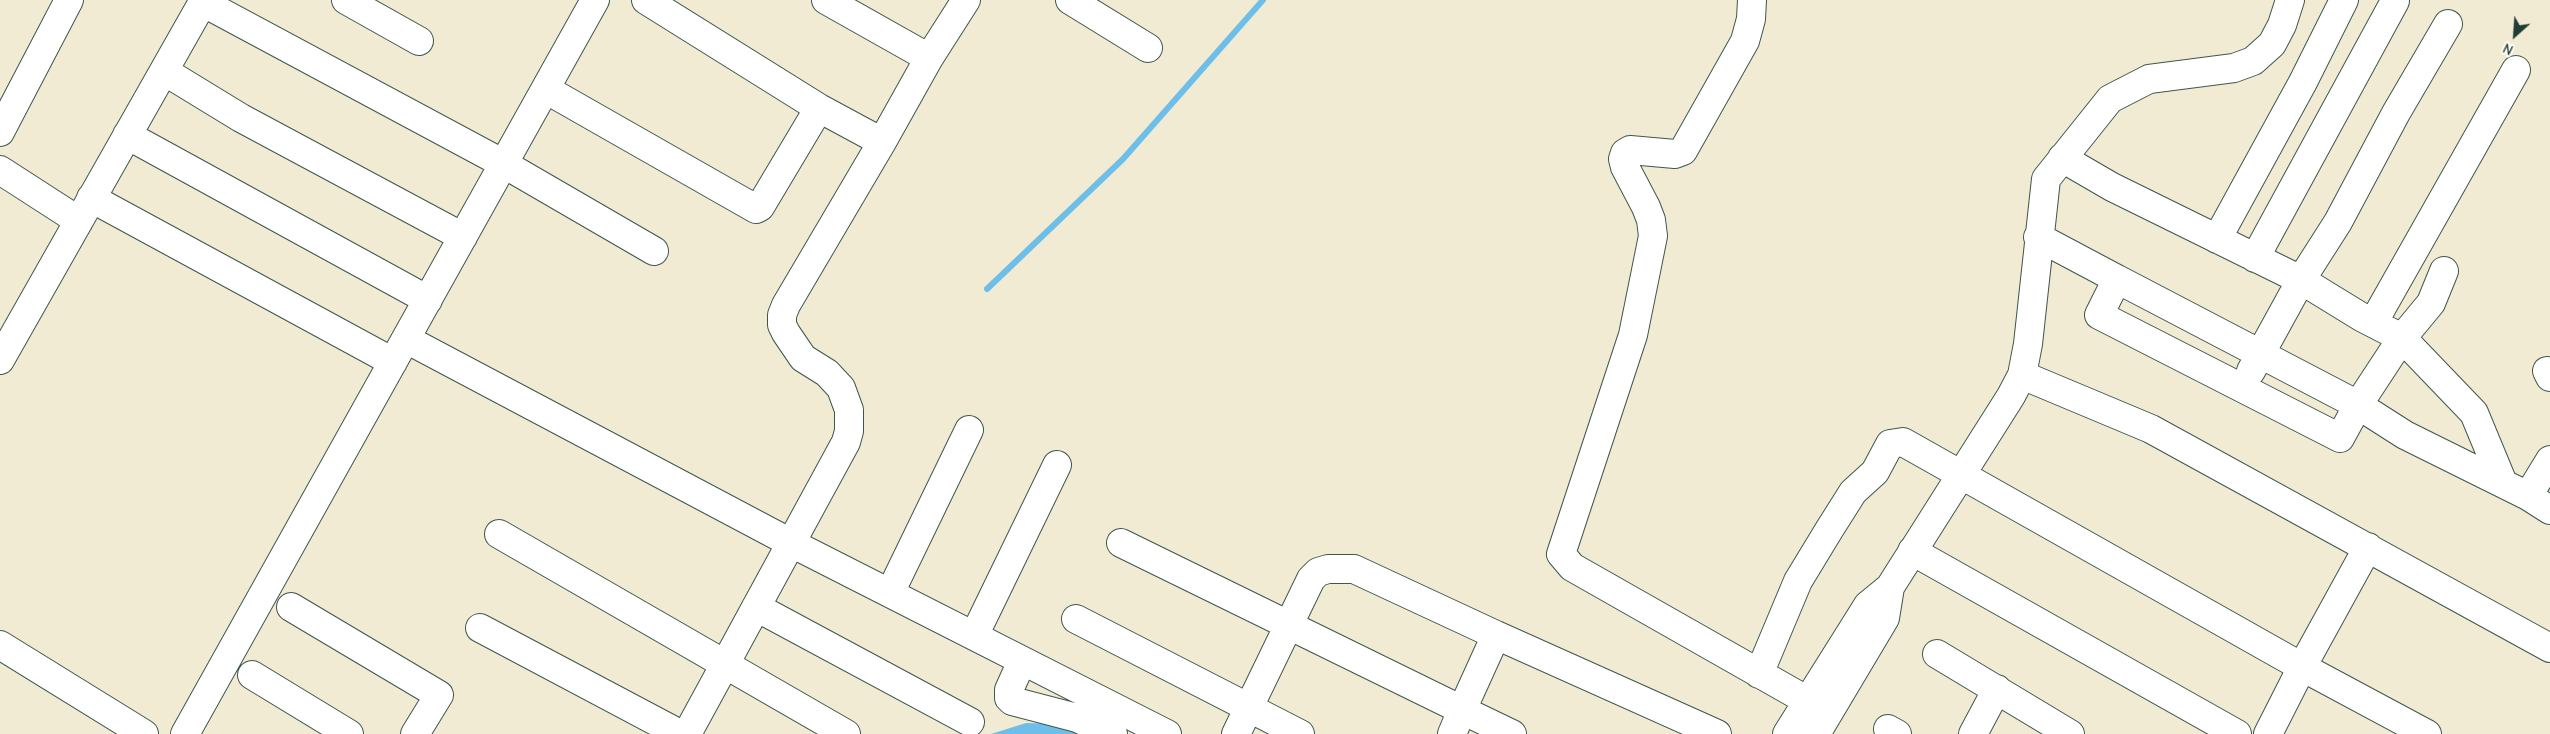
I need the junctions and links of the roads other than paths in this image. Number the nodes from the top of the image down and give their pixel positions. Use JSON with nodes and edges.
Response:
{"nodes":[{"id":1,"x":69,"y":0,"type":"edge"},
{"id":2,"x":346,"y":0,"type":"edge"},
{"id":3,"x":595,"y":0,"type":"edge"},
{"id":4,"x":646,"y":0,"type":"edge"},
{"id":5,"x":826,"y":0,"type":"edge"},
{"id":6,"x":966,"y":0,"type":"edge"},
{"id":7,"x":1070,"y":0,"type":"edge"},
{"id":8,"x":1752,"y":0,"type":"edge"},
{"id":9,"x":2290,"y":0,"type":"edge"},
{"id":10,"x":2344,"y":0,"type":"edge"},
{"id":11,"x":203,"y":1,"type":"edge"},
{"id":12,"x":2394,"y":1,"type":"dead end"},
{"id":13,"x":2448,"y":24,"type":"dead end"},
{"id":14,"x":419,"y":41,"type":"dead end"},
{"id":15,"x":1148,"y":48,"type":"dead end"},
{"id":16,"x":929,"y":58,"type":"junction"},
{"id":17,"x":2516,"y":70,"type":"dead end"},
{"id":18,"x":164,"y":71,"type":"junction"},
{"id":19,"x":547,"y":90,"type":"junction"},
{"id":20,"x":819,"y":108,"type":"junction"},
{"id":21,"x":0,"y":132,"type":"edge"},
{"id":22,"x":126,"y":135,"type":"junction"},
{"id":23,"x":882,"y":142,"type":"junction"},
{"id":24,"x":2062,"y":158,"type":"junction"},
{"id":25,"x":504,"y":164,"type":"junction"},
{"id":26,"x":0,"y":170,"type":"edge"},
{"id":27,"x":85,"y":210,"type":"junction"},
{"id":28,"x":463,"y":237,"type":"junction"},
{"id":29,"x":2038,"y":237,"type":"junction"},
{"id":30,"x":2217,"y":239,"type":"junction"},
{"id":31,"x":654,"y":251,"type":"dead end"},
{"id":32,"x":2255,"y":258,"type":"junction"},
{"id":33,"x":2444,"y":271,"type":"dead end"},
{"id":34,"x":2118,"y":279,"type":"junction"},
{"id":35,"x":2301,"y":280,"type":"junction"},
{"id":36,"x":428,"y":300,"type":"junction"},
{"id":37,"x":2373,"y":323,"type":"junction"},
{"id":38,"x":2402,"y":338,"type":"junction"},
{"id":39,"x":400,"y":350,"type":"junction"},
{"id":40,"x":2260,"y":355,"type":"junction"},
{"id":41,"x":0,"y":360,"type":"edge"},
{"id":42,"x":2022,"y":375,"type":"junction"},
{"id":43,"x":2241,"y":388,"type":"junction"},
{"id":44,"x":2358,"y":405,"type":"junction"},
{"id":45,"x":969,"y":430,"type":"dead end"},
{"id":46,"x":2550,"y":460,"type":"edge"},
{"id":47,"x":1057,"y":466,"type":"dead end"},
{"id":48,"x":1960,"y":475,"type":"junction"},
{"id":49,"x":2503,"y":483,"type":"junction"},
{"id":50,"x":2539,"y":503,"type":"edge"},
{"id":51,"x":499,"y":534,"type":"dead end"},
{"id":52,"x":791,"y":543,"type":"junction"},
{"id":53,"x":1122,"y":543,"type":"dead end"},
{"id":54,"x":2368,"y":547,"type":"junction"},
{"id":55,"x":1912,"y":552,"type":"junction"},
{"id":56,"x":1890,"y":587,"type":"junction"},
{"id":57,"x":890,"y":593,"type":"junction"},
{"id":58,"x":291,"y":607,"type":"dead end"},
{"id":59,"x":756,"y":607,"type":"junction"},
{"id":60,"x":1076,"y":619,"type":"dead end"},
{"id":61,"x":1288,"y":626,"type":"junction"},
{"id":62,"x":480,"y":628,"type":"dead end"},
{"id":63,"x":1496,"y":635,"type":"junction"},
{"id":64,"x":974,"y":636,"type":"junction"},
{"id":65,"x":0,"y":645,"type":"edge"},
{"id":66,"x":2550,"y":648,"type":"edge"},
{"id":67,"x":1937,"y":654,"type":"dead end"},
{"id":68,"x":1022,"y":660,"type":"junction"},
{"id":69,"x":725,"y":663,"type":"junction"},
{"id":70,"x":2302,"y":667,"type":"junction"},
{"id":71,"x":1759,"y":674,"type":"junction"},
{"id":72,"x":252,"y":675,"type":"dead end"},
{"id":73,"x":1997,"y":689,"type":"junction"},
{"id":74,"x":1808,"y":701,"type":"junction"},
{"id":75,"x":1250,"y":708,"type":"junction"},
{"id":76,"x":970,"y":722,"type":"dead end"},
{"id":77,"x":1457,"y":722,"type":"edge"},
{"id":78,"x":187,"y":733,"type":"edge"},
{"id":79,"x":144,"y":734,"type":"edge"},
{"id":80,"x":349,"y":734,"type":"edge"},
{"id":81,"x":415,"y":734,"type":"edge"},
{"id":82,"x":680,"y":734,"type":"edge"},
{"id":83,"x":687,"y":734,"type":"edge"},
{"id":84,"x":846,"y":734,"type":"edge"},
{"id":85,"x":1113,"y":734,"type":"edge"},
{"id":86,"x":1166,"y":734,"type":"edge"},
{"id":87,"x":1236,"y":734,"type":"edge"},
{"id":88,"x":1300,"y":734,"type":"edge"},
{"id":89,"x":1512,"y":734,"type":"edge"},
{"id":90,"x":1717,"y":734,"type":"edge"},
{"id":91,"x":1787,"y":734,"type":"edge"},
{"id":92,"x":1816,"y":734,"type":"edge"},
{"id":93,"x":1973,"y":734,"type":"edge"},
{"id":94,"x":2070,"y":734,"type":"edge"},
{"id":95,"x":2237,"y":734,"type":"edge"},
{"id":96,"x":2269,"y":734,"type":"edge"},
{"id":97,"x":2427,"y":734,"type":"edge"}],
"edges":[{"from":1,"to":21,"type":"street"},
{"from":2,"to":14,"type":"street"},
{"from":3,"to":19,"type":"street"},
{"from":4,"to":20,"type":"street"},
{"from":5,"to":16,"type":"street"},
{"from":6,"to":16,"type":"street"},
{"from":7,"to":15,"type":"street"},
{"from":8,"to":71,"type":"street"},
{"from":9,"to":24,"type":"street"},
{"from":10,"to":30,"type":"street"},
{"from":11,"to":18,"type":"street"},
{"from":11,"to":25,"type":"street"},
{"from":12,"to":32,"type":"street"},
{"from":13,"to":35,"type":"street"},
{"from":16,"to":23,"type":"street"},
{"from":17,"to":37,"type":"street"},
{"from":18,"to":22,"type":"street"},
{"from":18,"to":28,"type":"street"},
{"from":19,"to":20,"type":"street"},
{"from":19,"to":25,"type":"street"},
{"from":20,"to":23,"type":"street"},
{"from":22,"to":27,"type":"street"},
{"from":22,"to":36,"type":"street"},
{"from":23,"to":52,"type":"street"},
{"from":24,"to":29,"type":"street"},
{"from":24,"to":30,"type":"street"},
{"from":25,"to":28,"type":"street"},
{"from":25,"to":31,"type":"street"},
{"from":26,"to":27,"type":"street"},
{"from":27,"to":39,"type":"street"},
{"from":27,"to":41,"type":"street"},
{"from":28,"to":36,"type":"street"},
{"from":29,"to":34,"type":"street"},
{"from":29,"to":42,"type":"street"},
{"from":30,"to":32,"type":"street"},
{"from":32,"to":35,"type":"street"},
{"from":33,"to":38,"type":"street"},
{"from":34,"to":40,"type":"street"},
{"from":34,"to":43,"type":"street"},
{"from":35,"to":37,"type":"street"},
{"from":35,"to":40,"type":"street"},
{"from":36,"to":39,"type":"street"},
{"from":37,"to":38,"type":"street"},
{"from":38,"to":44,"type":"street"},
{"from":38,"to":49,"type":"street"},
{"from":39,"to":52,"type":"street"},
{"from":39,"to":78,"type":"street"},
{"from":40,"to":43,"type":"street"},
{"from":40,"to":44,"type":"street"},
{"from":42,"to":48,"type":"street"},
{"from":42,"to":54,"type":"street"},
{"from":43,"to":44,"type":"street"},
{"from":44,"to":49,"type":"street"},
{"from":45,"to":57,"type":"street"},
{"from":46,"to":50,"type":"street"},
{"from":47,"to":64,"type":"street"},
{"from":48,"to":55,"type":"street"},
{"from":48,"to":70,"type":"street"},
{"from":48,"to":71,"type":"street"},
{"from":49,"to":50,"type":"street"},
{"from":51,"to":69,"type":"street"},
{"from":52,"to":57,"type":"street"},
{"from":52,"to":59,"type":"street"},
{"from":53,"to":61,"type":"street"},
{"from":54,"to":66,"type":"street"},
{"from":54,"to":70,"type":"street"},
{"from":55,"to":56,"type":"street"},
{"from":55,"to":95,"type":"street"},
{"from":56,"to":74,"type":"street"},
{"from":56,"to":92,"type":"street"},
{"from":57,"to":64,"type":"street"},
{"from":58,"to":81,"type":"street"},
{"from":59,"to":69,"type":"street"},
{"from":59,"to":76,"type":"street"},
{"from":60,"to":75,"type":"street"},
{"from":61,"to":63,"type":"street"},
{"from":61,"to":75,"type":"street"},
{"from":61,"to":77,"type":"street"},
{"from":62,"to":82,"type":"street"},
{"from":63,"to":77,"type":"street"},
{"from":63,"to":90,"type":"street"},
{"from":64,"to":68,"type":"street"},
{"from":65,"to":79,"type":"street"},
{"from":67,"to":73,"type":"street"},
{"from":68,"to":85,"type":"street"},
{"from":68,"to":86,"type":"street"},
{"from":69,"to":83,"type":"street"},
{"from":69,"to":84,"type":"street"},
{"from":70,"to":96,"type":"street"},
{"from":70,"to":97,"type":"street"},
{"from":71,"to":74,"type":"street"},
{"from":72,"to":80,"type":"street"},
{"from":73,"to":93,"type":"street"},
{"from":73,"to":94,"type":"street"},
{"from":74,"to":91,"type":"street"},
{"from":75,"to":87,"type":"street"},
{"from":75,"to":88,"type":"street"},
{"from":77,"to":89,"type":"street"}]}
